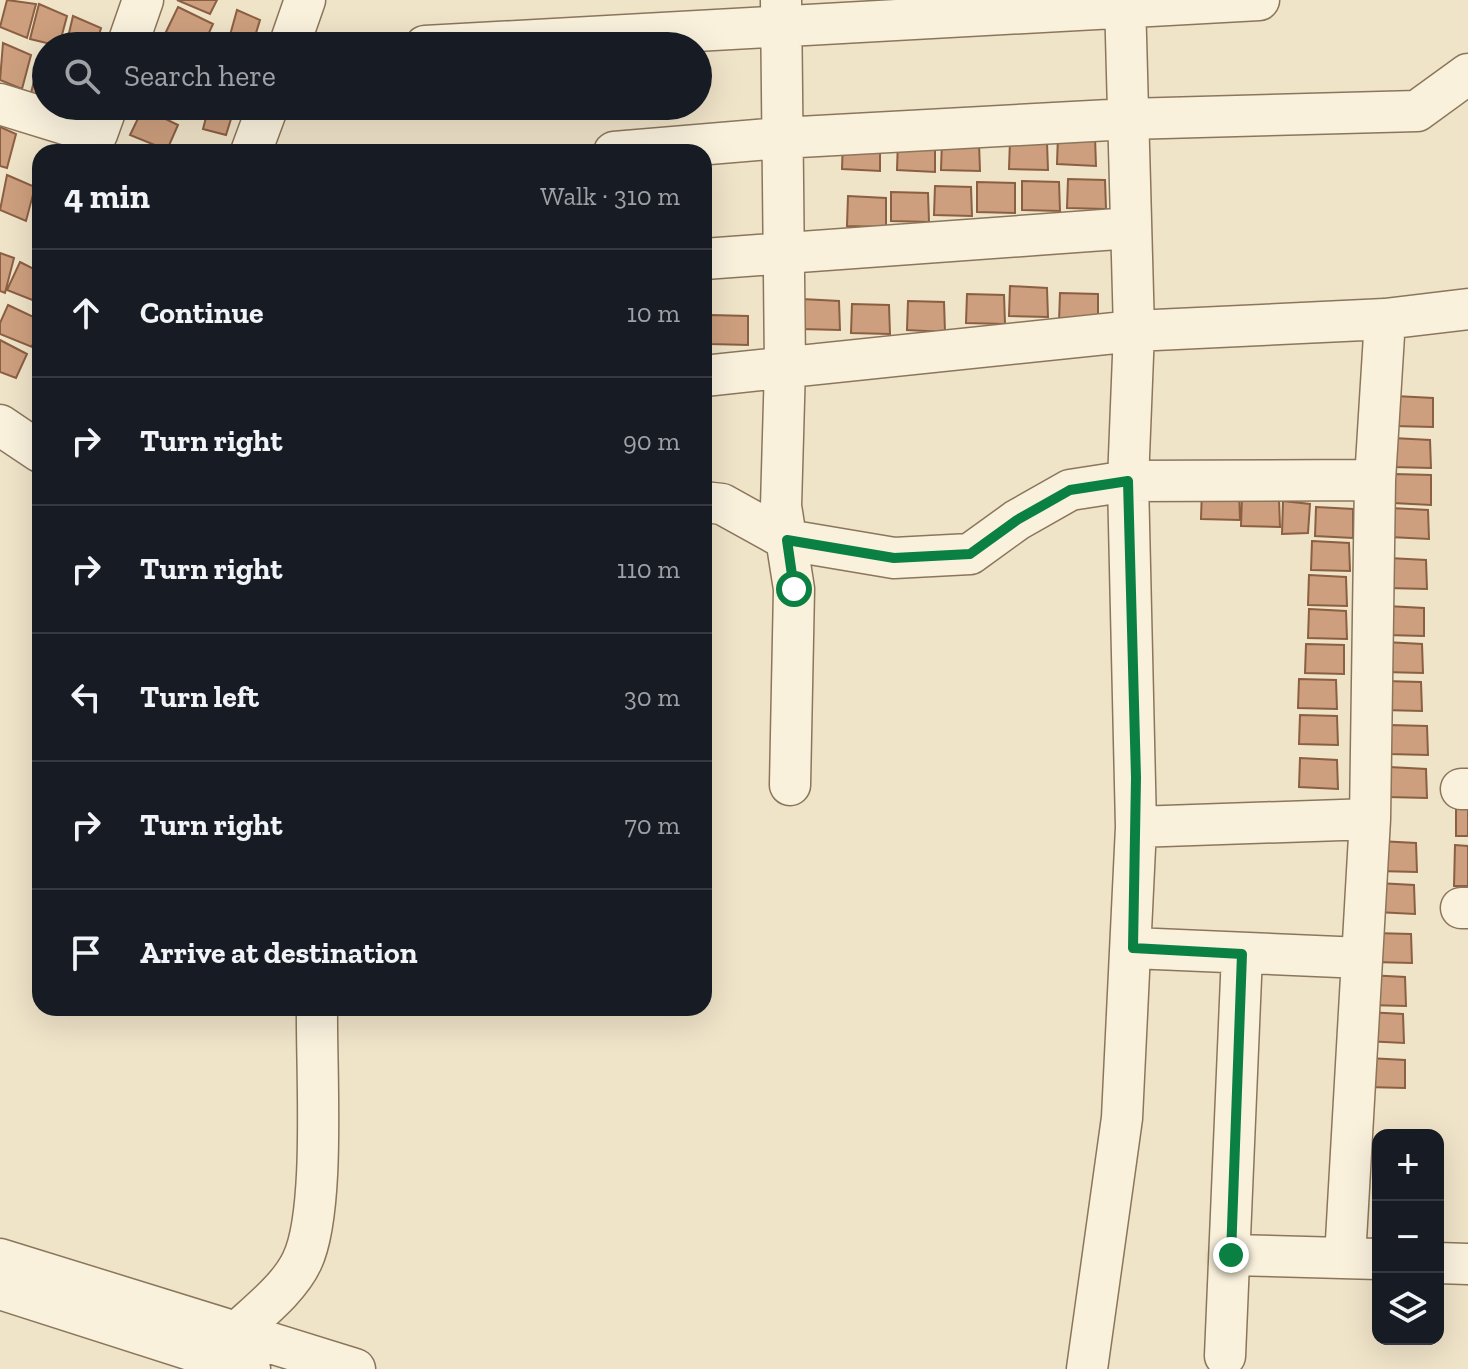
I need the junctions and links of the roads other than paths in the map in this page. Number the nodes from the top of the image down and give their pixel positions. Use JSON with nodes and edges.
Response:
{"nodes":[{"id":1,"x":143,"y":0,"type":"edge"},
{"id":2,"x":305,"y":0,"type":"edge"},
{"id":3,"x":1241,"y":0,"type":"edge"},
{"id":4,"x":1259,"y":0,"type":"edge"},
{"id":5,"x":1125,"y":2,"type":"edge"},
{"id":6,"x":781,"y":14,"type":"edge"},
{"id":7,"x":132,"y":32,"type":"edge"},
{"id":8,"x":294,"y":32,"type":"edge"},
{"id":9,"x":581,"y":32,"type":"edge"},
{"id":10,"x":1468,"y":74,"type":"edge"},
{"id":11,"x":0,"y":104,"type":"edge"},
{"id":12,"x":32,"y":114,"type":"edge"},
{"id":13,"x":1128,"y":119,"type":"junction"},
{"id":14,"x":52,"y":120,"type":"edge"},
{"id":15,"x":102,"y":120,"type":"edge"},
{"id":16,"x":263,"y":120,"type":"edge"},
{"id":17,"x":781,"y":138,"type":"junction"},
{"id":18,"x":254,"y":144,"type":"edge"},
{"id":19,"x":709,"y":144,"type":"edge"},
{"id":20,"x":1131,"y":228,"type":"junction"},
{"id":21,"x":783,"y":253,"type":"junction"},
{"id":22,"x":712,"y":258,"type":"edge"},
{"id":23,"x":1468,"y":309,"type":"edge"},
{"id":24,"x":1385,"y":319,"type":"junction"},
{"id":25,"x":1134,"y":331,"type":"junction"},
{"id":26,"x":785,"y":366,"type":"junction"},
{"id":27,"x":712,"y":375,"type":"edge"},
{"id":28,"x":0,"y":425,"type":"edge"},
{"id":29,"x":32,"y":447,"type":"edge"},
{"id":30,"x":1375,"y":480,"type":"junction"},
{"id":31,"x":1128,"y":481,"type":"junction"},
{"id":32,"x":712,"y":503,"type":"edge"},
{"id":33,"x":787,"y":540,"type":"junction"},
{"id":34,"x":790,"y":785,"type":"dead end"},
{"id":35,"x":1370,"y":819,"type":"junction"},
{"id":36,"x":1136,"y":827,"type":"junction"},
{"id":37,"x":1133,"y":948,"type":"junction"},
{"id":38,"x":1242,"y":954,"type":"junction"},
{"id":39,"x":1362,"y":958,"type":"junction"},
{"id":40,"x":317,"y":1016,"type":"edge"},
{"id":41,"x":1231,"y":1255,"type":"junction"},
{"id":42,"x":1362,"y":1258,"type":"edge"},
{"id":43,"x":0,"y":1259,"type":"edge"},
{"id":44,"x":1444,"y":1263,"type":"edge"},
{"id":45,"x":1468,"y":1264,"type":"edge"},
{"id":46,"x":0,"y":1289,"type":"edge"},
{"id":47,"x":243,"y":1351,"type":"edge"},
{"id":48,"x":1225,"y":1356,"type":"dead end"},
{"id":49,"x":355,"y":1369,"type":"edge"},
{"id":50,"x":1087,"y":1369,"type":"edge"}],
"edges":[{"from":1,"to":7,"type":"street"},
{"from":2,"to":8,"type":"street"},
{"from":3,"to":4,"type":"street"},
{"from":3,"to":5,"type":"street"},
{"from":5,"to":6,"type":"street"},
{"from":5,"to":13,"type":"street"},
{"from":6,"to":9,"type":"street"},
{"from":6,"to":17,"type":"street"},
{"from":10,"to":13,"type":"street"},
{"from":11,"to":12,"type":"street"},
{"from":13,"to":17,"type":"street"},
{"from":13,"to":20,"type":"street"},
{"from":14,"to":15,"type":"street"},
{"from":16,"to":18,"type":"street"},
{"from":17,"to":19,"type":"street"},
{"from":17,"to":21,"type":"street"},
{"from":20,"to":21,"type":"street"},
{"from":20,"to":25,"type":"street"},
{"from":21,"to":22,"type":"street"},
{"from":21,"to":26,"type":"street"},
{"from":23,"to":24,"type":"street"},
{"from":24,"to":25,"type":"street"},
{"from":24,"to":30,"type":"street"},
{"from":25,"to":26,"type":"street"},
{"from":25,"to":31,"type":"street"},
{"from":26,"to":27,"type":"street"},
{"from":26,"to":33,"type":"street"},
{"from":28,"to":29,"type":"street"},
{"from":30,"to":31,"type":"street"},
{"from":30,"to":35,"type":"street"},
{"from":31,"to":33,"type":"street"},
{"from":31,"to":36,"type":"street"},
{"from":32,"to":33,"type":"street"},
{"from":33,"to":34,"type":"street"},
{"from":35,"to":36,"type":"street"},
{"from":35,"to":39,"type":"street"},
{"from":36,"to":37,"type":"street"},
{"from":37,"to":38,"type":"street"},
{"from":37,"to":50,"type":"street"},
{"from":38,"to":39,"type":"street"},
{"from":38,"to":41,"type":"street"},
{"from":39,"to":42,"type":"street"},
{"from":40,"to":47,"type":"street"},
{"from":41,"to":42,"type":"street"},
{"from":41,"to":48,"type":"street"},
{"from":43,"to":47,"type":"street"},
{"from":44,"to":45,"type":"street"},
{"from":46,"to":47,"type":"street"},
{"from":47,"to":49,"type":"street"}]}
